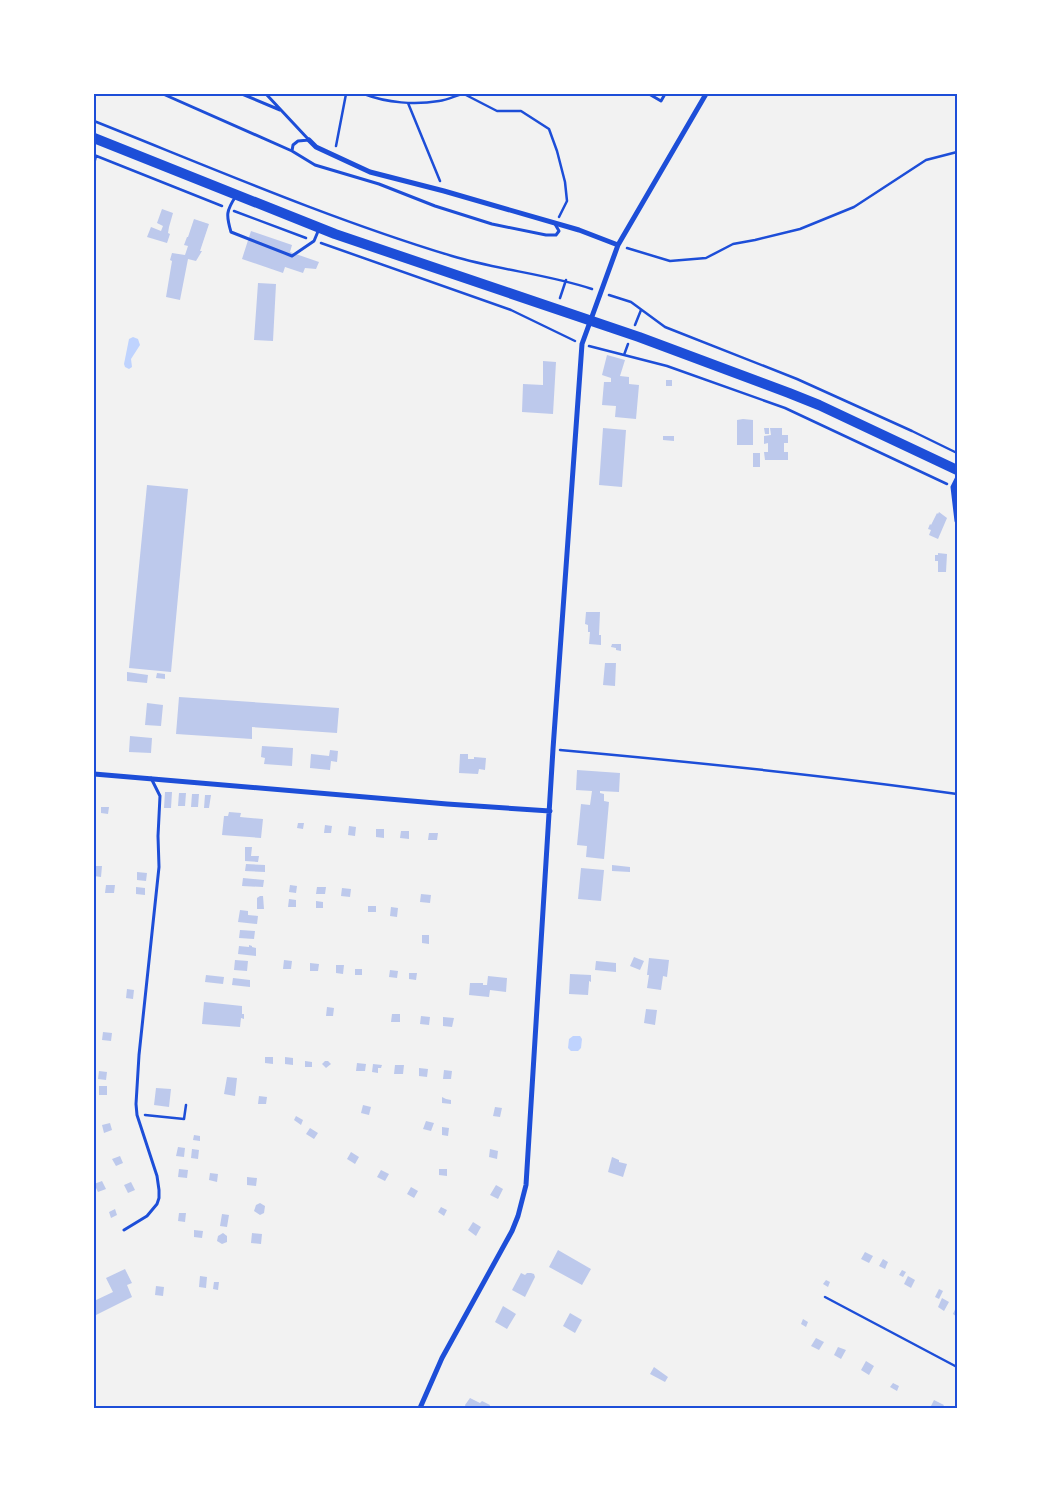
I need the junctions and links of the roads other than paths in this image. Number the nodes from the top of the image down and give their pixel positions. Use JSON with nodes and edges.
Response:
{"nodes":[{"id":1,"x":163,"y":94,"type":"edge"},
{"id":2,"x":242,"y":94,"type":"edge"},
{"id":3,"x":266,"y":94,"type":"edge"},
{"id":4,"x":649,"y":94,"type":"edge"},
{"id":5,"x":665,"y":94,"type":"edge"},
{"id":6,"x":706,"y":94,"type":"edge"},
{"id":7,"x":282,"y":112,"type":"junction"},
{"id":8,"x":94,"y":138,"type":"edge"},
{"id":9,"x":309,"y":140,"type":"junction"},
{"id":10,"x":292,"y":151,"type":"junction"},
{"id":11,"x":236,"y":196,"type":"junction"},
{"id":12,"x":555,"y":224,"type":"junction"},
{"id":13,"x":320,"y":228,"type":"junction"},
{"id":14,"x":618,"y":245,"type":"junction"},
{"id":15,"x":590,"y":320,"type":"junction"},
{"id":16,"x":957,"y":470,"type":"edge"},
{"id":17,"x":957,"y":479,"type":"edge"},
{"id":18,"x":957,"y":521,"type":"edge"},
{"id":19,"x":94,"y":774,"type":"edge"},
{"id":20,"x":151,"y":778,"type":"junction"},
{"id":21,"x":550,"y":811,"type":"junction"},
{"id":22,"x":124,"y":1230,"type":"dead end"},
{"id":23,"x":420,"y":1408,"type":"edge"}],
"edges":[{"from":1,"to":10,"type":"lane"},
{"from":2,"to":7,"type":"lane"},
{"from":3,"to":7,"type":"lane"},
{"from":4,"to":5,"type":"lane"},
{"from":6,"to":14,"type":"street"},
{"from":7,"to":9,"type":"lane"},
{"from":8,"to":11,"type":"main road"},
{"from":9,"to":10,"type":"lane"},
{"from":9,"to":12,"type":"street"},
{"from":10,"to":12,"type":"lane"},
{"from":11,"to":13,"type":"main road"},
{"from":11,"to":13,"type":"lane"},
{"from":12,"to":14,"type":"street"},
{"from":13,"to":15,"type":"main road"},
{"from":14,"to":15,"type":"street"},
{"from":15,"to":16,"type":"main road"},
{"from":15,"to":21,"type":"street"},
{"from":17,"to":18,"type":"street"},
{"from":19,"to":20,"type":"street"},
{"from":20,"to":21,"type":"street"},
{"from":20,"to":22,"type":"lane"},
{"from":21,"to":23,"type":"street"}]}
